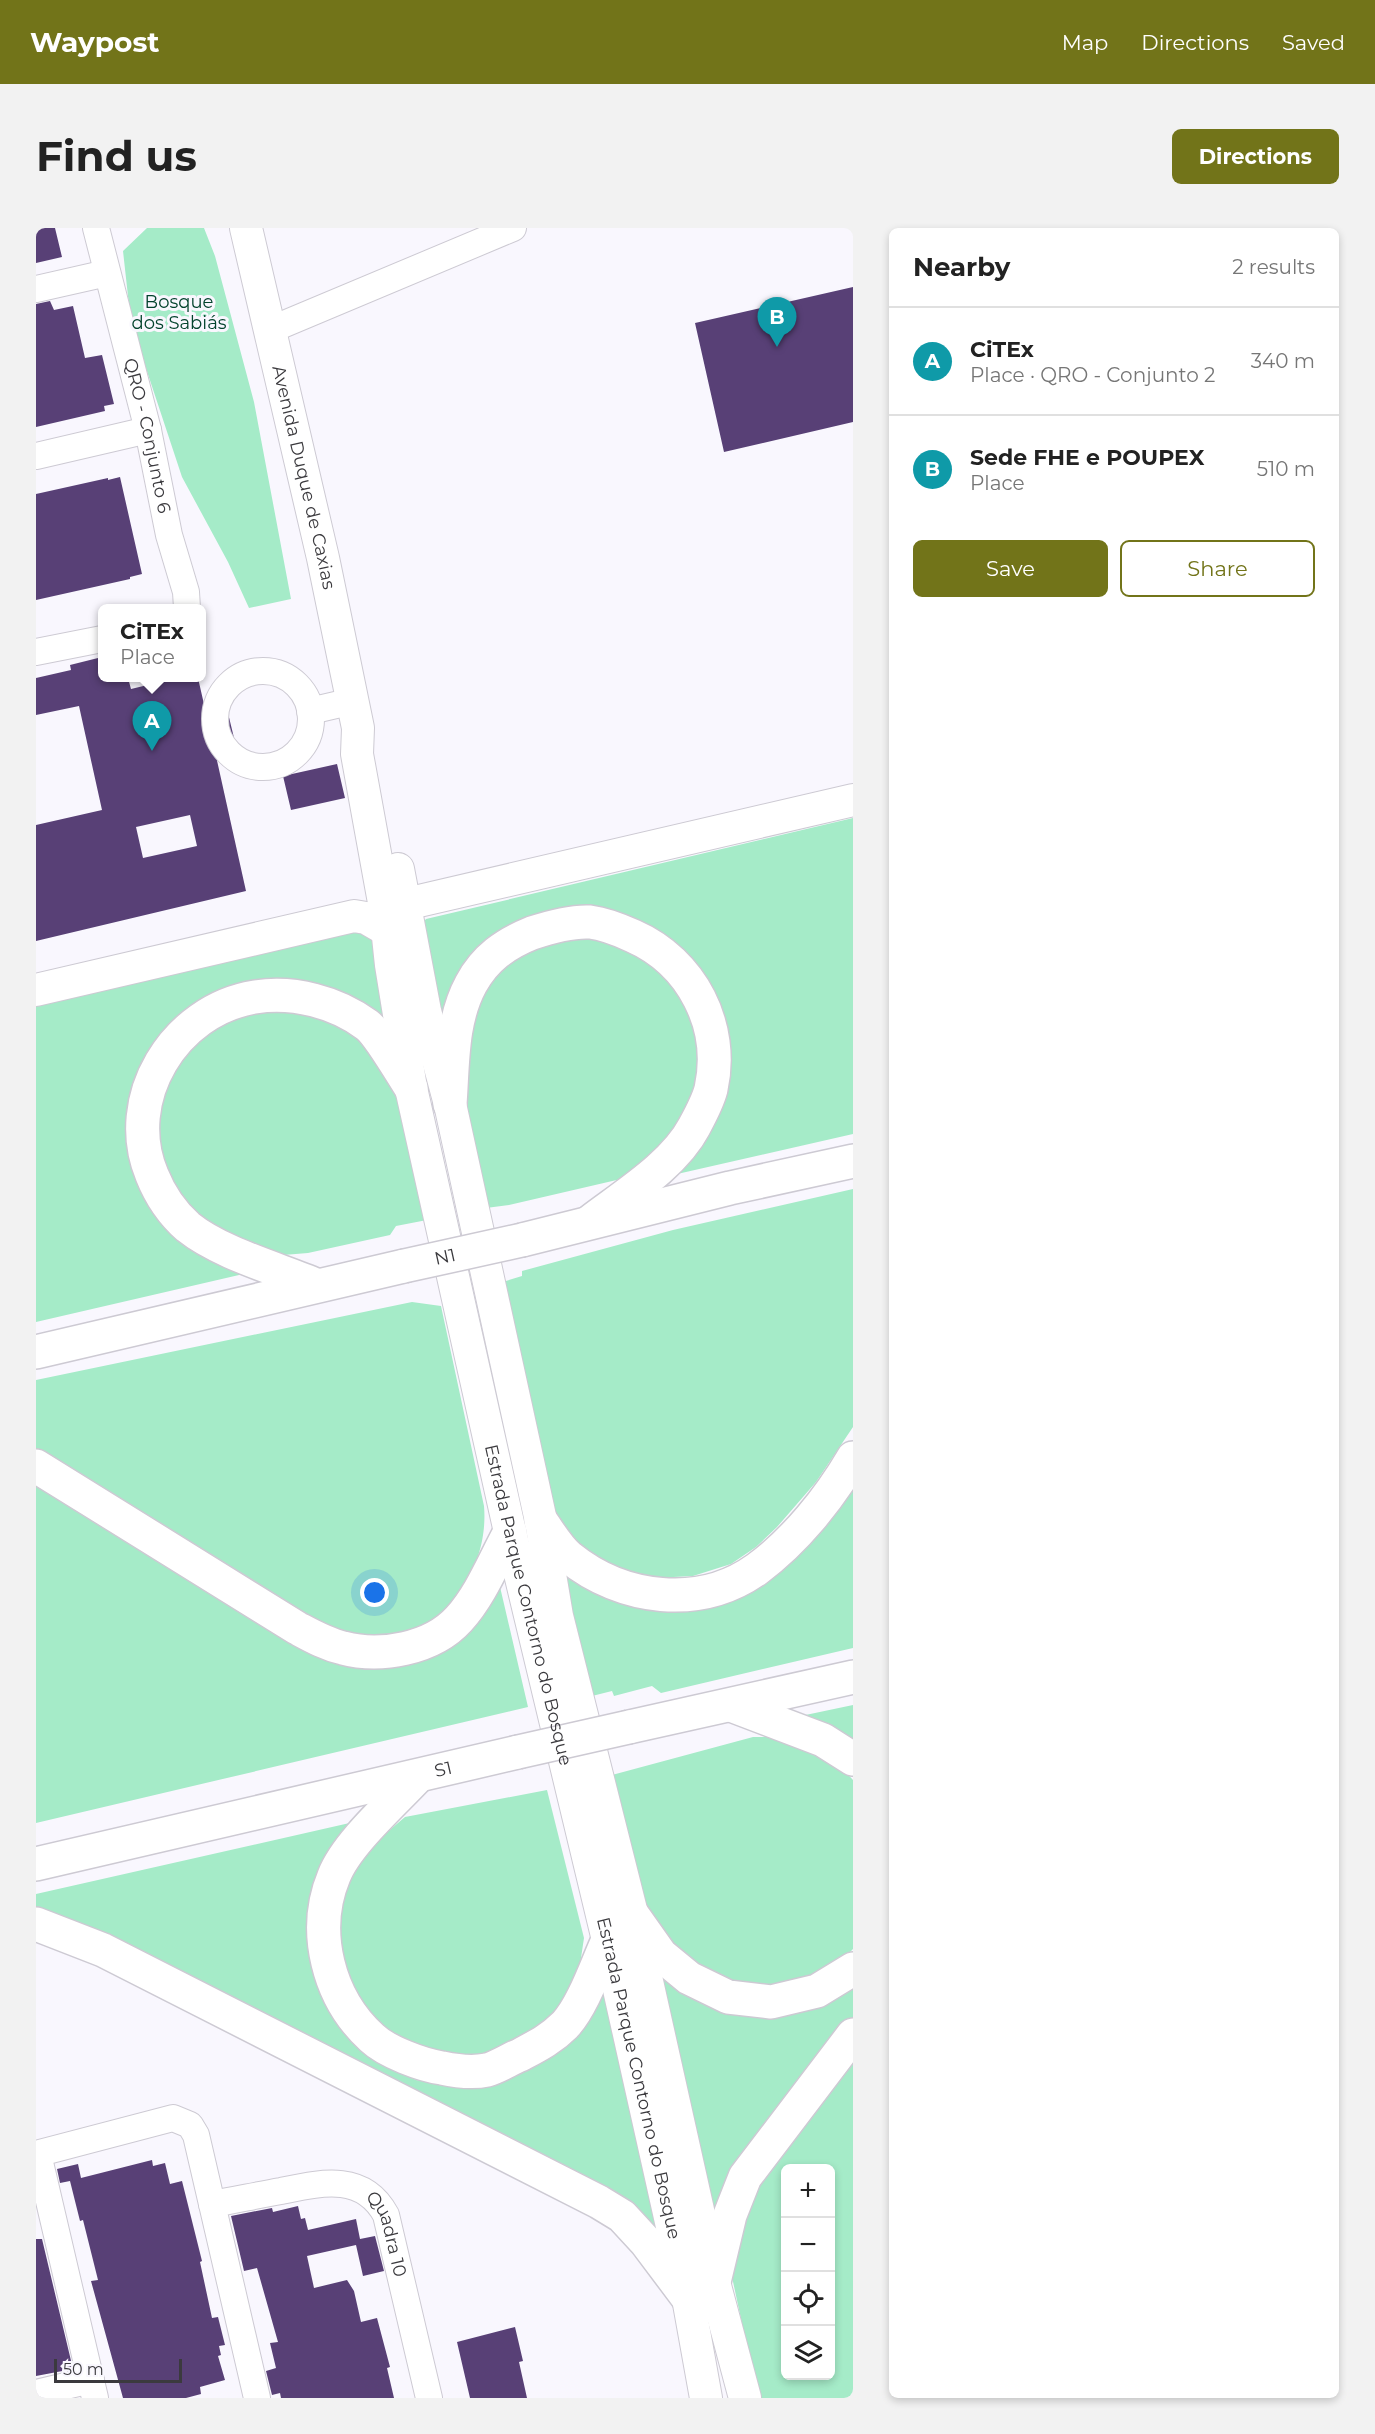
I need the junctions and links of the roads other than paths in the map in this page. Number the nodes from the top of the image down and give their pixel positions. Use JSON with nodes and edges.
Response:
{"nodes":[{"id":1,"x":96,"y":228,"type":"edge"},
{"id":2,"x":246,"y":228,"type":"edge"},
{"id":3,"x":513,"y":228,"type":"edge"},
{"id":4,"x":107,"y":273,"type":"junction"},
{"id":5,"x":36,"y":289,"type":"edge"},
{"id":6,"x":270,"y":330,"type":"junction"},
{"id":7,"x":148,"y":430,"type":"junction"},
{"id":8,"x":36,"y":456,"type":"edge"},
{"id":9,"x":187,"y":604,"type":"edge"},
{"id":10,"x":98,"y":640,"type":"edge"},
{"id":11,"x":36,"y":652,"type":"edge"},
{"id":12,"x":310,"y":711,"type":"dead end"},
{"id":13,"x":355,"y":714,"type":"junction"},
{"id":14,"x":853,"y":800,"type":"edge"},
{"id":15,"x":394,"y":910,"type":"junction"},
{"id":16,"x":36,"y":990,"type":"edge"},
{"id":17,"x":411,"y":1088,"type":"junction"},
{"id":18,"x":450,"y":1104,"type":"junction"},
{"id":19,"x":853,"y":1161,"type":"edge"},
{"id":20,"x":591,"y":1221,"type":"junction"},
{"id":21,"x":316,"y":1285,"type":"junction"},
{"id":22,"x":36,"y":1352,"type":"edge"},
{"id":23,"x":853,"y":1458,"type":"edge"},
{"id":24,"x":36,"y":1466,"type":"edge"},
{"id":25,"x":541,"y":1521,"type":"junction"},
{"id":26,"x":510,"y":1532,"type":"junction"},
{"id":27,"x":853,"y":1677,"type":"edge"},
{"id":28,"x":731,"y":1705,"type":"junction"},
{"id":29,"x":853,"y":1759,"type":"edge"},
{"id":30,"x":418,"y":1776,"type":"junction"},
{"id":31,"x":36,"y":1864,"type":"edge"},
{"id":32,"x":632,"y":1914,"type":"junction"},
{"id":33,"x":36,"y":1923,"type":"edge"},
{"id":34,"x":608,"y":1940,"type":"junction"},
{"id":35,"x":853,"y":1969,"type":"edge"},
{"id":36,"x":853,"y":2035,"type":"edge"},
{"id":37,"x":37,"y":2154,"type":"edge"},
{"id":38,"x":212,"y":2204,"type":"junction"},
{"id":39,"x":701,"y":2290,"type":"junction"},
{"id":40,"x":93,"y":2389,"type":"edge"},
{"id":41,"x":36,"y":2393,"type":"edge"},
{"id":42,"x":256,"y":2398,"type":"edge"},
{"id":43,"x":429,"y":2398,"type":"edge"},
{"id":44,"x":706,"y":2398,"type":"edge"},
{"id":45,"x":746,"y":2398,"type":"edge"}],
"edges":[{"from":1,"to":4,"type":"street","name":"QRO - Conjunto 6"},
{"from":2,"to":6,"type":"main road","name":"Avenida Duque de Caxias"},
{"from":3,"to":6,"type":"street"},
{"from":4,"to":5,"type":"street"},
{"from":4,"to":7,"type":"street","name":"QRO - Conjunto 6"},
{"from":6,"to":13,"type":"main road","name":"Avenida Duque de Caxias"},
{"from":7,"to":8,"type":"street"},
{"from":7,"to":9,"type":"street","name":"QRO - Conjunto 6"},
{"from":10,"to":11,"type":"street"},
{"from":12,"to":13,"type":"street"},
{"from":13,"to":15,"type":"main road","name":"Avenida Duque de Caxias"},
{"from":13,"to":15,"type":"main road","name":"Avenida Duque de Caxias"},
{"from":14,"to":15,"type":"main road"},
{"from":15,"to":16,"type":"main road"},
{"from":15,"to":17,"type":"main road","name":"Estrada Parque Contorno do Bosque"},
{"from":15,"to":18,"type":"main road","name":"Estrada Parque Contorno do Bosque"},
{"from":17,"to":21,"type":"highway"},
{"from":17,"to":26,"type":"main road","name":"Estrada Parque Contorno do Bosque"},
{"from":18,"to":20,"type":"highway"},
{"from":18,"to":25,"type":"main road","name":"Estrada Parque Contorno do Bosque"},
{"from":19,"to":20,"type":"highway","name":"N1"},
{"from":20,"to":21,"type":"highway","name":"N1","bridge":true},
{"from":21,"to":22,"type":"highway","name":"N1"},
{"from":23,"to":25,"type":"highway"},
{"from":24,"to":26,"type":"highway"},
{"from":25,"to":32,"type":"main road","name":"Estrada Parque Contorno do Bosque"},
{"from":26,"to":34,"type":"main road","name":"Estrada Parque Contorno do Bosque"},
{"from":27,"to":28,"type":"highway","name":"S1"},
{"from":28,"to":29,"type":"highway"},
{"from":28,"to":30,"type":"highway","name":"S1","bridge":true},
{"from":30,"to":31,"type":"highway","name":"S1"},
{"from":30,"to":34,"type":"highway"},
{"from":32,"to":35,"type":"highway"},
{"from":32,"to":39,"type":"main road","name":"Estrada Parque Contorno do Bosque"},
{"from":33,"to":39,"type":"highway"},
{"from":34,"to":39,"type":"main road","name":"Estrada Parque Contorno do Bosque"},
{"from":36,"to":39,"type":"highway"},
{"from":37,"to":38,"type":"street"},
{"from":37,"to":40,"type":"street"},
{"from":38,"to":42,"type":"street"},
{"from":38,"to":43,"type":"street","name":"Quadra 10"},
{"from":39,"to":44,"type":"main road"},
{"from":39,"to":45,"type":"main road"},
{"from":40,"to":41,"type":"street"}]}
